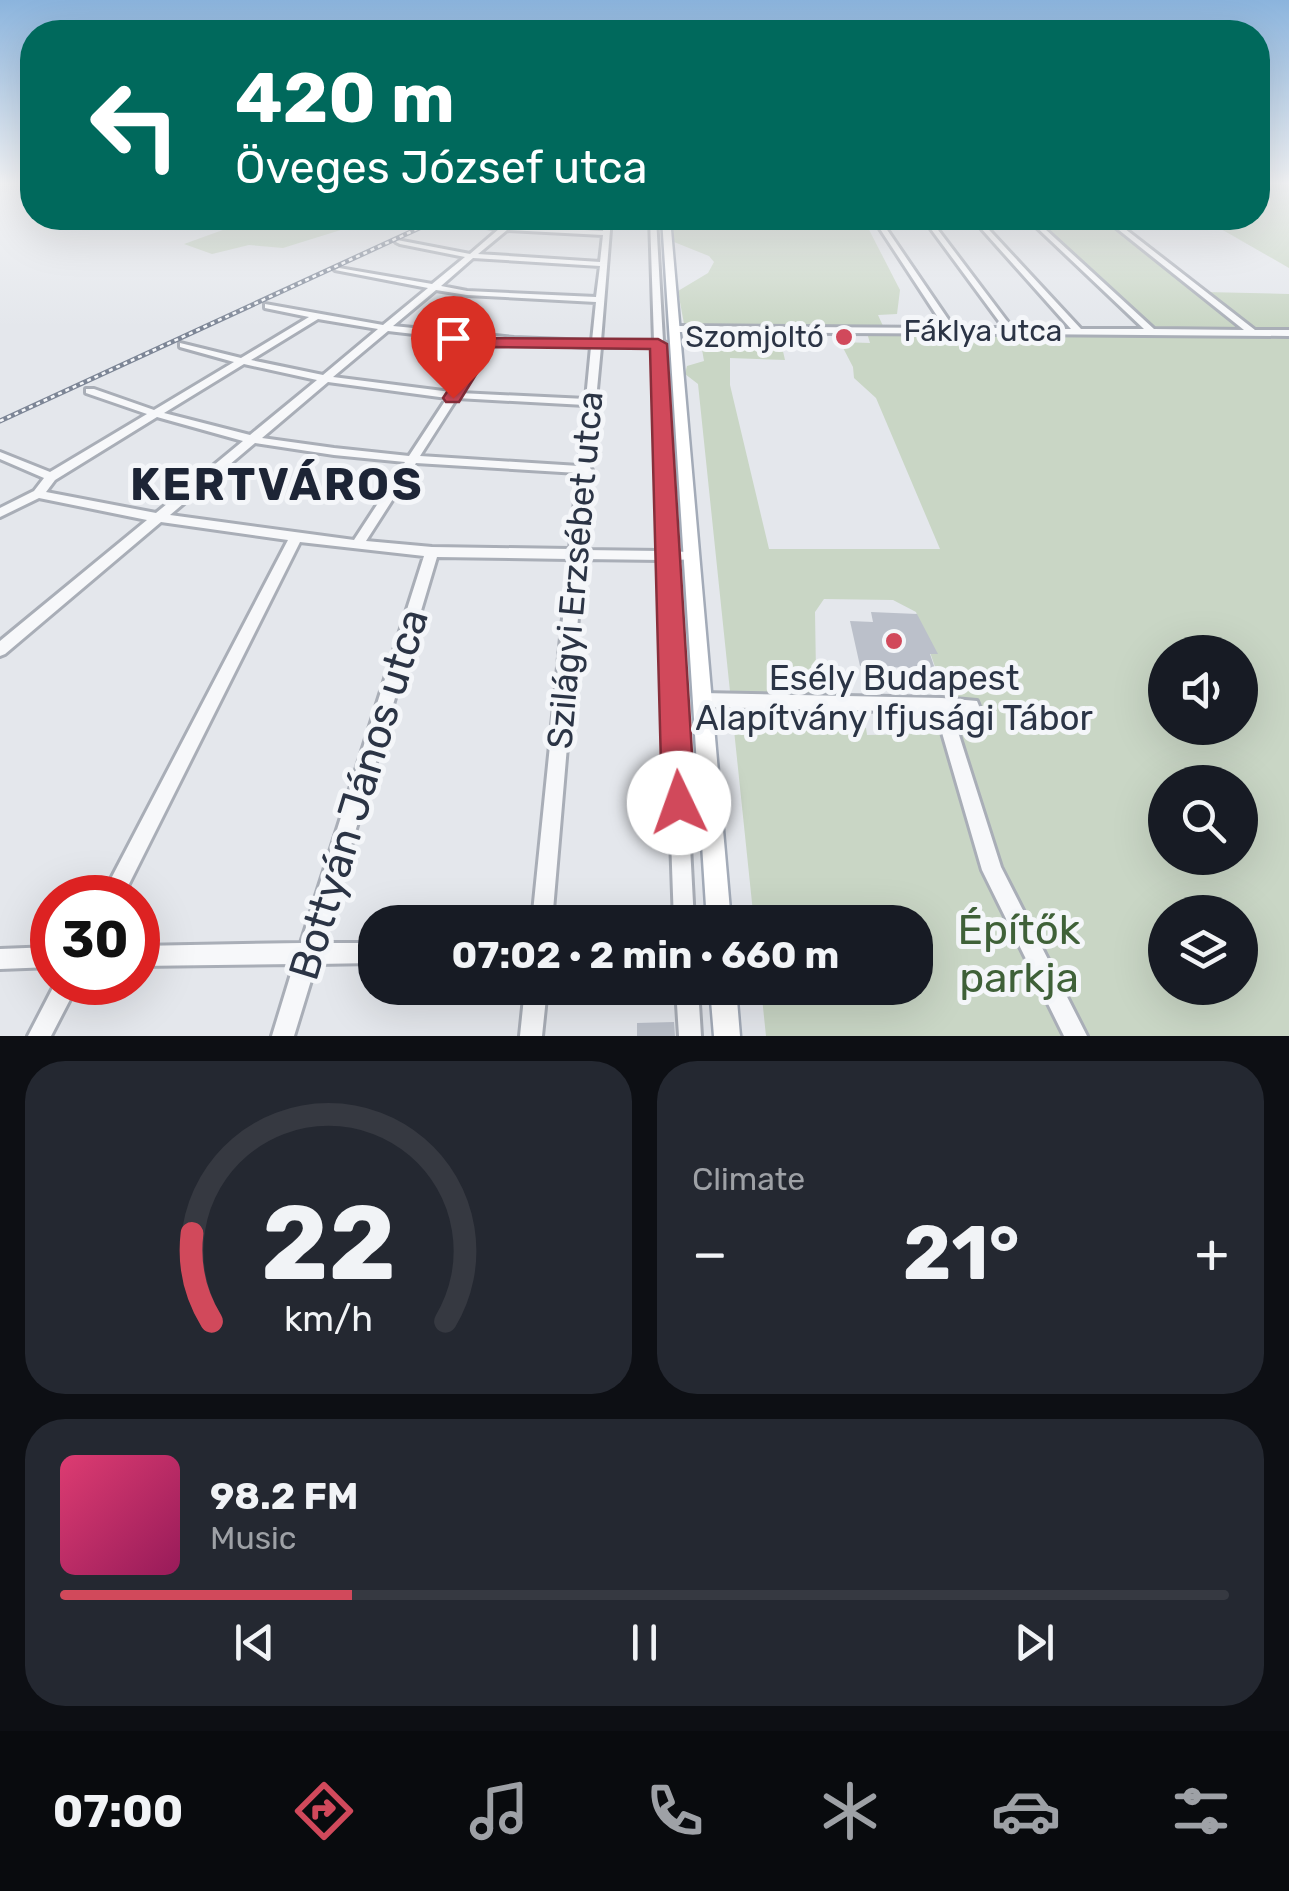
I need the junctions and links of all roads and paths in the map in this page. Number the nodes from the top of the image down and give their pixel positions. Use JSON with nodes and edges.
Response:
{"nodes":[{"id":1,"x":501,"y":230,"type":"edge"},
{"id":2,"x":607,"y":230,"type":"edge"},
{"id":3,"x":653,"y":230,"type":"edge"},
{"id":4,"x":667,"y":230,"type":"edge"},
{"id":5,"x":884,"y":230,"type":"edge"},
{"id":6,"x":935,"y":230,"type":"edge"},
{"id":7,"x":986,"y":230,"type":"edge"},
{"id":8,"x":1043,"y":230,"type":"edge"},
{"id":9,"x":1124,"y":230,"type":"edge"},
{"id":10,"x":400,"y":242,"type":"dead end"},
{"id":11,"x":471,"y":256,"type":"junction"},
{"id":12,"x":602,"y":264,"type":"junction"},
{"id":13,"x":338,"y":270,"type":"dead end"},
{"id":14,"x":432,"y":288,"type":"junction"},
{"id":15,"x":600,"y":300,"type":"junction"},
{"id":16,"x":268,"y":306,"type":"dead end"},
{"id":17,"x":315,"y":317,"type":"junction"},
{"id":18,"x":676,"y":329,"type":"junction"},
{"id":19,"x":383,"y":330,"type":"junction"},
{"id":20,"x":951,"y":331,"type":"junction"},
{"id":21,"x":1079,"y":332,"type":"junction"},
{"id":22,"x":1012,"y":333,"type":"junction"},
{"id":23,"x":1153,"y":333,"type":"junction"},
{"id":24,"x":1253,"y":333,"type":"junction"},
{"id":25,"x":1289,"y":333,"type":"edge"},
{"id":26,"x":488,"y":342,"type":"junction"},
{"id":27,"x":658,"y":344,"type":"junction"},
{"id":28,"x":676,"y":344,"type":"junction"},
{"id":29,"x":183,"y":345,"type":"dead end"},
{"id":30,"x":595,"y":345,"type":"junction"},
{"id":31,"x":241,"y":362,"type":"junction"},
{"id":32,"x":322,"y":381,"type":"junction"},
{"id":33,"x":90,"y":391,"type":"dead end"},
{"id":34,"x":453,"y":398,"type":"junction"},
{"id":35,"x":592,"y":402,"type":"junction"},
{"id":36,"x":154,"y":414,"type":"junction"},
{"id":37,"x":252,"y":439,"type":"junction"},
{"id":38,"x":0,"y":455,"type":"edge"},
{"id":39,"x":413,"y":460,"type":"junction"},
{"id":40,"x":586,"y":470,"type":"junction"},
{"id":41,"x":51,"y":477,"type":"junction"},
{"id":42,"x":38,"y":494,"type":"junction"},
{"id":43,"x":0,"y":512,"type":"edge"},
{"id":44,"x":160,"y":518,"type":"junction"},
{"id":45,"x":295,"y":538,"type":"junction"},
{"id":46,"x":358,"y":545,"type":"junction"},
{"id":47,"x":432,"y":552,"type":"junction"},
{"id":48,"x":576,"y":555,"type":"junction"},
{"id":49,"x":668,"y":556,"type":"junction"},
{"id":50,"x":691,"y":556,"type":"junction"},
{"id":51,"x":0,"y":650,"type":"edge"},
{"id":52,"x":702,"y":700,"type":"junction"},
{"id":53,"x":942,"y":706,"type":"junction"},
{"id":54,"x":971,"y":706,"type":"dead end"},
{"id":55,"x":123,"y":875,"type":"edge"},
{"id":56,"x":544,"y":905,"type":"edge"},
{"id":57,"x":683,"y":905,"type":"edge"},
{"id":58,"x":718,"y":905,"type":"edge"},
{"id":59,"x":358,"y":952,"type":"edge"},
{"id":60,"x":310,"y":953,"type":"junction"},
{"id":61,"x":160,"y":956,"type":"edge"},
{"id":62,"x":30,"y":958,"type":"edge"},
{"id":63,"x":0,"y":959,"type":"edge"},
{"id":64,"x":56,"y":1005,"type":"edge"},
{"id":65,"x":535,"y":1005,"type":"edge"},
{"id":66,"x":688,"y":1005,"type":"edge"},
{"id":67,"x":725,"y":1005,"type":"edge"},
{"id":68,"x":39,"y":1036,"type":"edge"},
{"id":69,"x":283,"y":1036,"type":"edge"},
{"id":70,"x":532,"y":1036,"type":"edge"},
{"id":71,"x":690,"y":1036,"type":"edge"},
{"id":72,"x":727,"y":1036,"type":"edge"},
{"id":73,"x":1076,"y":1036,"type":"edge"}],
"edges":[{"from":1,"to":11,"type":"street"},
{"from":2,"to":12,"type":"street","name":"Szilágyi Erzsébet utca"},
{"from":3,"to":27,"type":"street"},
{"from":4,"to":18,"type":"main road"},
{"from":5,"to":20,"type":"street"},
{"from":6,"to":22,"type":"street"},
{"from":7,"to":21,"type":"street"},
{"from":8,"to":23,"type":"street"},
{"from":9,"to":24,"type":"street"},
{"from":10,"to":11,"type":"street"},
{"from":11,"to":12,"type":"street"},
{"from":11,"to":14,"type":"street"},
{"from":12,"to":15,"type":"street","name":"Szilágyi Erzsébet utca"},
{"from":13,"to":14,"type":"street"},
{"from":14,"to":15,"type":"street"},
{"from":14,"to":19,"type":"street"},
{"from":15,"to":30,"type":"street","name":"Szilágyi Erzsébet utca"},
{"from":16,"to":17,"type":"street"},
{"from":17,"to":19,"type":"street"},
{"from":17,"to":31,"type":"street"},
{"from":18,"to":20,"type":"street","name":"Fáklya utca"},
{"from":18,"to":28,"type":"main road"},
{"from":19,"to":26,"type":"street"},
{"from":19,"to":32,"type":"street"},
{"from":20,"to":22,"type":"street","name":"Fáklya utca"},
{"from":21,"to":22,"type":"street","name":"Fáklya utca"},
{"from":21,"to":23,"type":"street","name":"Fáklya utca"},
{"from":23,"to":24,"type":"street","name":"Fáklya utca"},
{"from":24,"to":25,"type":"street","name":"Fáklya utca"},
{"from":26,"to":30,"type":"street"},
{"from":26,"to":34,"type":"street"},
{"from":27,"to":28,"type":"street"},
{"from":27,"to":30,"type":"street"},
{"from":27,"to":49,"type":"street"},
{"from":28,"to":50,"type":"main road"},
{"from":29,"to":31,"type":"street"},
{"from":30,"to":35,"type":"street","name":"Szilágyi Erzsébet utca"},
{"from":31,"to":32,"type":"street"},
{"from":31,"to":36,"type":"street"},
{"from":32,"to":34,"type":"street"},
{"from":32,"to":37,"type":"street"},
{"from":33,"to":36,"type":"street"},
{"from":34,"to":35,"type":"street"},
{"from":34,"to":39,"type":"street"},
{"from":35,"to":40,"type":"street","name":"Szilágyi Erzsébet utca"},
{"from":36,"to":37,"type":"street"},
{"from":36,"to":41,"type":"street"},
{"from":37,"to":39,"type":"street"},
{"from":37,"to":44,"type":"street"},
{"from":38,"to":41,"type":"street"},
{"from":39,"to":40,"type":"street"},
{"from":39,"to":46,"type":"street"},
{"from":40,"to":48,"type":"street","name":"Szilágyi Erzsébet utca"},
{"from":41,"to":42,"type":"street"},
{"from":42,"to":43,"type":"street"},
{"from":42,"to":44,"type":"street"},
{"from":44,"to":45,"type":"street"},
{"from":44,"to":51,"type":"street"},
{"from":45,"to":46,"type":"street"},
{"from":45,"to":55,"type":"street"},
{"from":46,"to":47,"type":"street"},
{"from":47,"to":48,"type":"street"},
{"from":47,"to":60,"type":"street","name":"Bottyán János utca"},
{"from":48,"to":49,"type":"street"},
{"from":48,"to":56,"type":"street","name":"Szilágyi Erzsébet utca"},
{"from":49,"to":50,"type":"street"},
{"from":49,"to":57,"type":"street"},
{"from":50,"to":52,"type":"main road"},
{"from":52,"to":53,"type":"street"},
{"from":52,"to":58,"type":"main road"},
{"from":53,"to":54,"type":"street"},
{"from":53,"to":73,"type":"street"},
{"from":59,"to":60,"type":"street"},
{"from":60,"to":61,"type":"street"},
{"from":60,"to":69,"type":"street","name":"Bottyán János utca"},
{"from":62,"to":63,"type":"street"},
{"from":64,"to":68,"type":"street"},
{"from":65,"to":70,"type":"street"},
{"from":66,"to":71,"type":"street"},
{"from":67,"to":72,"type":"main road"}]}
